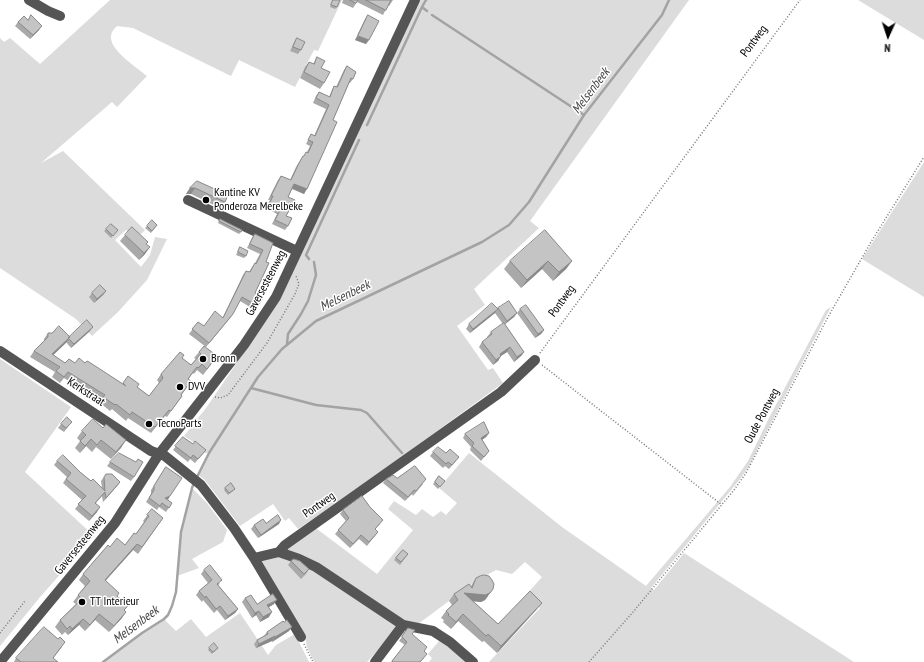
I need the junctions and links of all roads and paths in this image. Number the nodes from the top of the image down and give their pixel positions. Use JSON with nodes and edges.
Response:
{"nodes":[{"id":1,"x":29,"y":0,"type":"edge"},
{"id":2,"x":415,"y":0,"type":"edge"},
{"id":3,"x":800,"y":0,"type":"edge"},
{"id":4,"x":60,"y":16,"type":"dead end"},
{"id":5,"x":924,"y":157,"type":"edge"},
{"id":6,"x":188,"y":200,"type":"dead end"},
{"id":7,"x":297,"y":251,"type":"junction"},
{"id":8,"x":289,"y":269,"type":"junction"},
{"id":9,"x":0,"y":351,"type":"edge"},
{"id":10,"x":535,"y":360,"type":"junction"},
{"id":11,"x":205,"y":394,"type":"junction"},
{"id":12,"x":159,"y":454,"type":"junction"},
{"id":13,"x":722,"y":505,"type":"junction"},
{"id":14,"x":279,"y":552,"type":"junction"},
{"id":15,"x":254,"y":558,"type":"junction"},
{"id":16,"x":25,"y":601,"type":"dead end"},
{"id":17,"x":403,"y":625,"type":"junction"},
{"id":18,"x":0,"y":633,"type":"edge"},
{"id":19,"x":300,"y":637,"type":"joint"},
{"id":20,"x":0,"y":662,"type":"edge"},
{"id":21,"x":312,"y":662,"type":"edge"},
{"id":22,"x":375,"y":662,"type":"edge"},
{"id":23,"x":472,"y":662,"type":"edge"},
{"id":24,"x":588,"y":662,"type":"edge"}],
"edges":[{"from":1,"to":4,"type":"street"},
{"from":2,"to":7,"type":"street","name":"Gaversesteenweg"},
{"from":3,"to":10,"type":"path","name":"Pontweg"},
{"from":5,"to":13,"type":"path","name":"Oude Pontweg"},
{"from":6,"to":7,"type":"street"},
{"from":7,"to":8,"type":"street","name":"Gaversesteenweg"},
{"from":8,"to":11,"type":"street","name":"Gaversesteenweg"},
{"from":8,"to":11,"type":"path"},
{"from":9,"to":12,"type":"street","name":"Kerkstraat"},
{"from":10,"to":13,"type":"path"},
{"from":10,"to":14,"type":"street","name":"Pontweg"},
{"from":11,"to":12,"type":"street","name":"Gaversesteenweg"},
{"from":12,"to":15,"type":"street"},
{"from":12,"to":20,"type":"street","name":"Gaversesteenweg"},
{"from":13,"to":24,"type":"path","name":"Oude Pontweg"},
{"from":14,"to":15,"type":"street","name":"Pontweg"},
{"from":14,"to":17,"type":"street"},
{"from":15,"to":19,"type":"street"},
{"from":16,"to":18,"type":"path"},
{"from":17,"to":22,"type":"street"},
{"from":17,"to":23,"type":"street"},
{"from":19,"to":21,"type":"path"}]}
